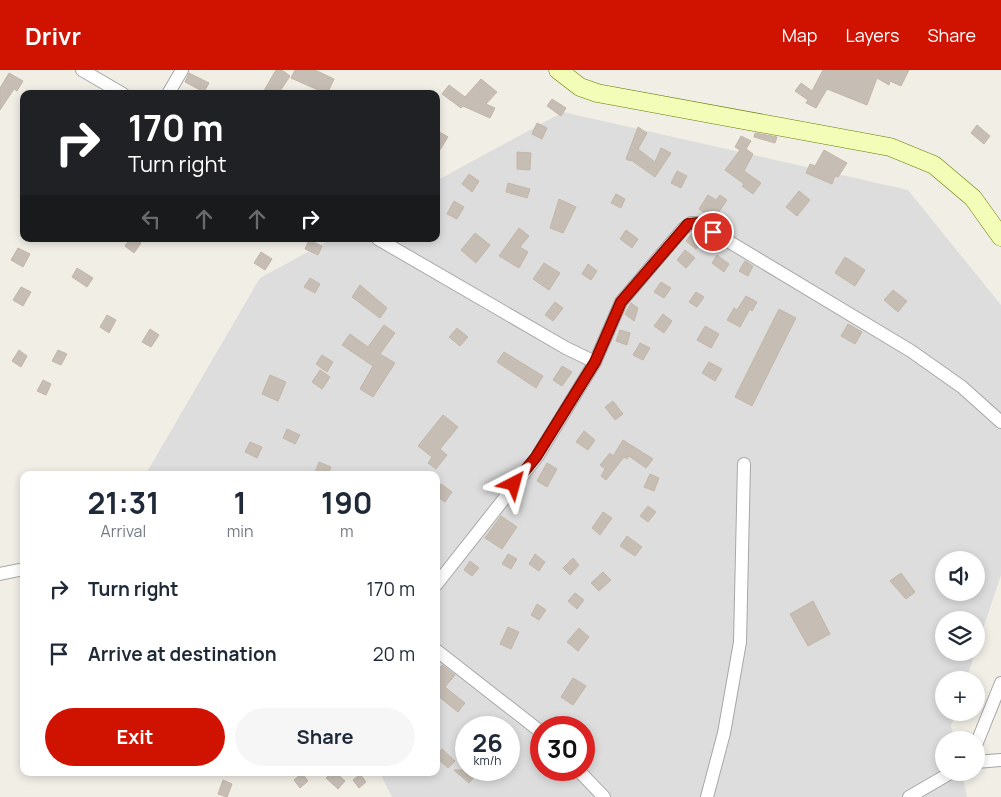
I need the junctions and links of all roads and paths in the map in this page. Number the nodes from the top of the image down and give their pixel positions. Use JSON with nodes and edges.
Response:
{"nodes":[{"id":1,"x":82,"y":70,"type":"edge"},
{"id":2,"x":182,"y":70,"type":"edge"},
{"id":3,"x":558,"y":70,"type":"edge"},
{"id":4,"x":115,"y":90,"type":"edge"},
{"id":5,"x":170,"y":90,"type":"edge"},
{"id":6,"x":1001,"y":236,"type":"edge"},
{"id":7,"x":383,"y":242,"type":"edge"},
{"id":8,"x":595,"y":362,"type":"junction"},
{"id":9,"x":1001,"y":422,"type":"edge"},
{"id":10,"x":744,"y":464,"type":"dead end"},
{"id":11,"x":20,"y":570,"type":"edge"},
{"id":12,"x":0,"y":574,"type":"edge"},
{"id":13,"x":440,"y":580,"type":"edge"},
{"id":14,"x":440,"y":653,"type":"edge"},
{"id":15,"x":1001,"y":683,"type":"edge"},
{"id":16,"x":530,"y":723,"type":"edge"},
{"id":17,"x":982,"y":731,"type":"edge"},
{"id":18,"x":1001,"y":760,"type":"edge"},
{"id":19,"x":985,"y":761,"type":"edge"},
{"id":20,"x":589,"y":781,"type":"edge"},
{"id":21,"x":936,"y":781,"type":"edge"},
{"id":22,"x":604,"y":797,"type":"edge"},
{"id":23,"x":707,"y":797,"type":"edge"},
{"id":24,"x":908,"y":797,"type":"edge"}],
"edges":[{"from":1,"to":4,"type":"street"},
{"from":2,"to":5,"type":"street"},
{"from":3,"to":6,"type":"main road"},
{"from":7,"to":8,"type":"street"},
{"from":8,"to":9,"type":"street"},
{"from":8,"to":13,"type":"street"},
{"from":10,"to":23,"type":"street"},
{"from":11,"to":12,"type":"street"},
{"from":14,"to":16,"type":"street"},
{"from":15,"to":17,"type":"street"},
{"from":18,"to":19,"type":"street"},
{"from":20,"to":22,"type":"street"},
{"from":21,"to":24,"type":"street"}]}
